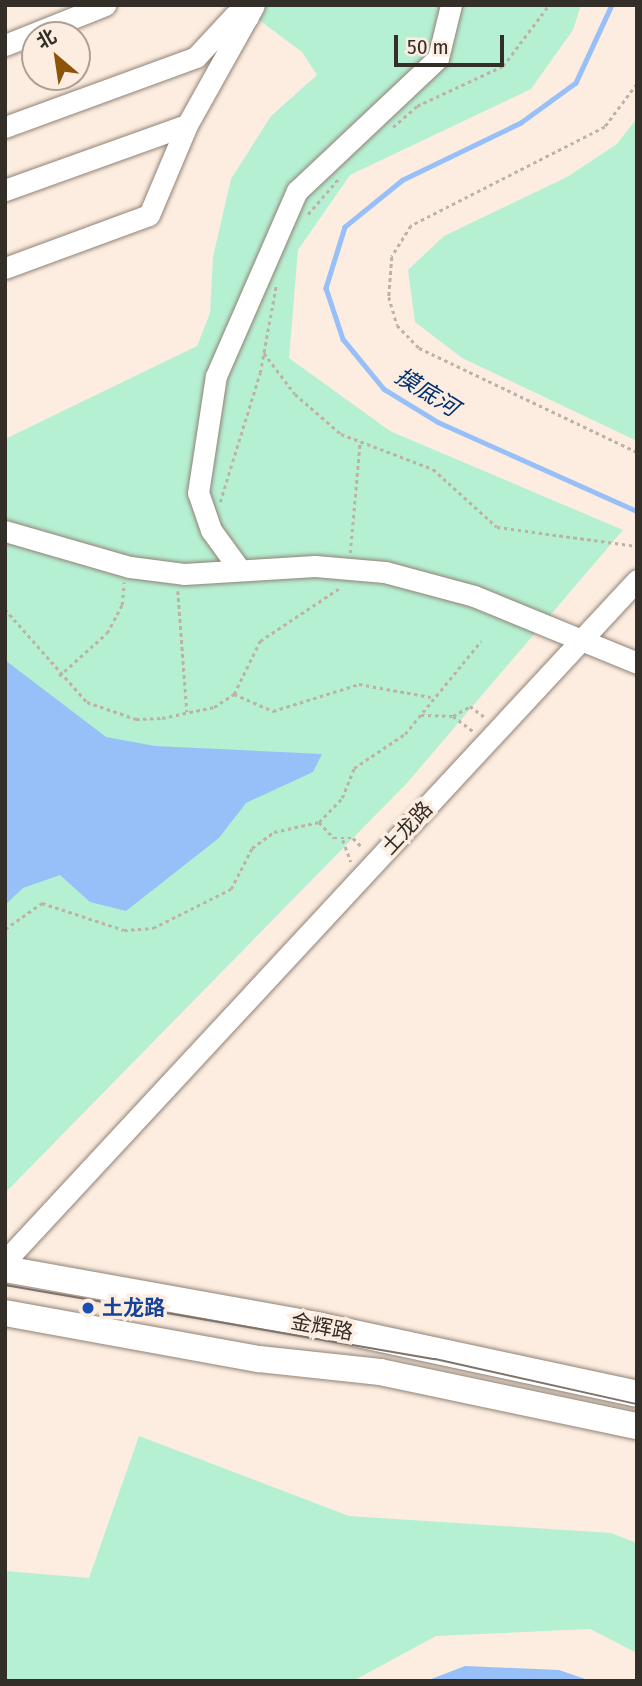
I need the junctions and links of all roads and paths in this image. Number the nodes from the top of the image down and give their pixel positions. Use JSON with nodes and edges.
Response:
{"nodes":[{"id":1,"x":105,"y":5,"type":"edge"},
{"id":2,"x":451,"y":5,"type":"edge"},
{"id":3,"x":549,"y":5,"type":"edge"},
{"id":4,"x":241,"y":11,"type":"edge"},
{"id":5,"x":5,"y":44,"type":"edge"},
{"id":6,"x":637,"y":84,"type":"edge"},
{"id":7,"x":187,"y":125,"type":"junction"},
{"id":8,"x":5,"y":127,"type":"edge"},
{"id":9,"x":387,"y":132,"type":"dead end"},
{"id":10,"x":347,"y":168,"type":"dead end"},
{"id":11,"x":5,"y":190,"type":"edge"},
{"id":12,"x":303,"y":219,"type":"dead end"},
{"id":13,"x":5,"y":268,"type":"edge"},
{"id":14,"x":276,"y":281,"type":"dead end"},
{"id":15,"x":264,"y":353,"type":"junction"},
{"id":16,"x":360,"y":441,"type":"junction"},
{"id":17,"x":637,"y":452,"type":"edge"},
{"id":18,"x":206,"y":521,"type":"junction"},
{"id":19,"x":5,"y":531,"type":"edge"},
{"id":20,"x":637,"y":546,"type":"edge"},
{"id":21,"x":122,"y":565,"type":"junction"},
{"id":22,"x":349,"y":569,"type":"junction"},
{"id":23,"x":240,"y":570,"type":"junction"},
{"id":24,"x":176,"y":573,"type":"junction"},
{"id":25,"x":637,"y":580,"type":"edge"},
{"id":26,"x":5,"y":609,"type":"edge"},
{"id":27,"x":481,"y":641,"type":"dead end"},
{"id":28,"x":578,"y":643,"type":"junction"},
{"id":29,"x":637,"y":663,"type":"edge"},
{"id":30,"x":59,"y":676,"type":"junction"},
{"id":31,"x":233,"y":694,"type":"junction"},
{"id":32,"x":431,"y":697,"type":"junction"},
{"id":33,"x":187,"y":713,"type":"junction"},
{"id":34,"x":421,"y":715,"type":"junction"},
{"id":35,"x":453,"y":716,"type":"junction"},
{"id":36,"x":493,"y":735,"type":"junction"},
{"id":37,"x":319,"y":822,"type":"junction"},
{"id":38,"x":343,"y":840,"type":"junction"},
{"id":39,"x":370,"y":868,"type":"junction"},
{"id":40,"x":5,"y":929,"type":"edge"},
{"id":41,"x":5,"y":1261,"type":"edge"},
{"id":42,"x":5,"y":1269,"type":"edge"},
{"id":43,"x":5,"y":1313,"type":"edge"},
{"id":44,"x":637,"y":1394,"type":"edge"},
{"id":45,"x":637,"y":1426,"type":"edge"}],
"edges":[{"from":1,"to":5,"type":"street"},
{"from":2,"to":18,"type":"street"},
{"from":3,"to":9,"type":"path"},
{"from":4,"to":7,"type":"street"},
{"from":4,"to":8,"type":"street"},
{"from":6,"to":17,"type":"path"},
{"from":7,"to":11,"type":"street"},
{"from":7,"to":13,"type":"street"},
{"from":10,"to":12,"type":"path"},
{"from":14,"to":15,"type":"path"},
{"from":15,"to":16,"type":"path"},
{"from":15,"to":18,"type":"path"},
{"from":16,"to":20,"type":"path"},
{"from":16,"to":22,"type":"path"},
{"from":18,"to":23,"type":"street"},
{"from":19,"to":21,"type":"street"},
{"from":21,"to":24,"type":"street"},
{"from":21,"to":30,"type":"path"},
{"from":22,"to":23,"type":"street"},
{"from":22,"to":28,"type":"street"},
{"from":22,"to":31,"type":"path"},
{"from":23,"to":24,"type":"street"},
{"from":24,"to":33,"type":"path"},
{"from":25,"to":28,"type":"street","name":"土龙路"},
{"from":26,"to":30,"type":"path"},
{"from":27,"to":32,"type":"path"},
{"from":28,"to":29,"type":"street"},
{"from":28,"to":36,"type":"street","name":"土龙路"},
{"from":30,"to":33,"type":"path"},
{"from":31,"to":32,"type":"path"},
{"from":31,"to":33,"type":"path"},
{"from":32,"to":34,"type":"path"},
{"from":34,"to":35,"type":"path"},
{"from":34,"to":37,"type":"path"},
{"from":35,"to":36,"type":"path"},
{"from":35,"to":36,"type":"path"},
{"from":36,"to":39,"type":"street","name":"土龙路"},
{"from":37,"to":38,"type":"path"},
{"from":37,"to":40,"type":"path"},
{"from":38,"to":39,"type":"path"},
{"from":38,"to":39,"type":"path"},
{"from":39,"to":41,"type":"street","name":"土龙路"},
{"from":42,"to":44,"type":"main road","name":"金辉路"},
{"from":43,"to":45,"type":"main road","name":"金辉路"}]}
